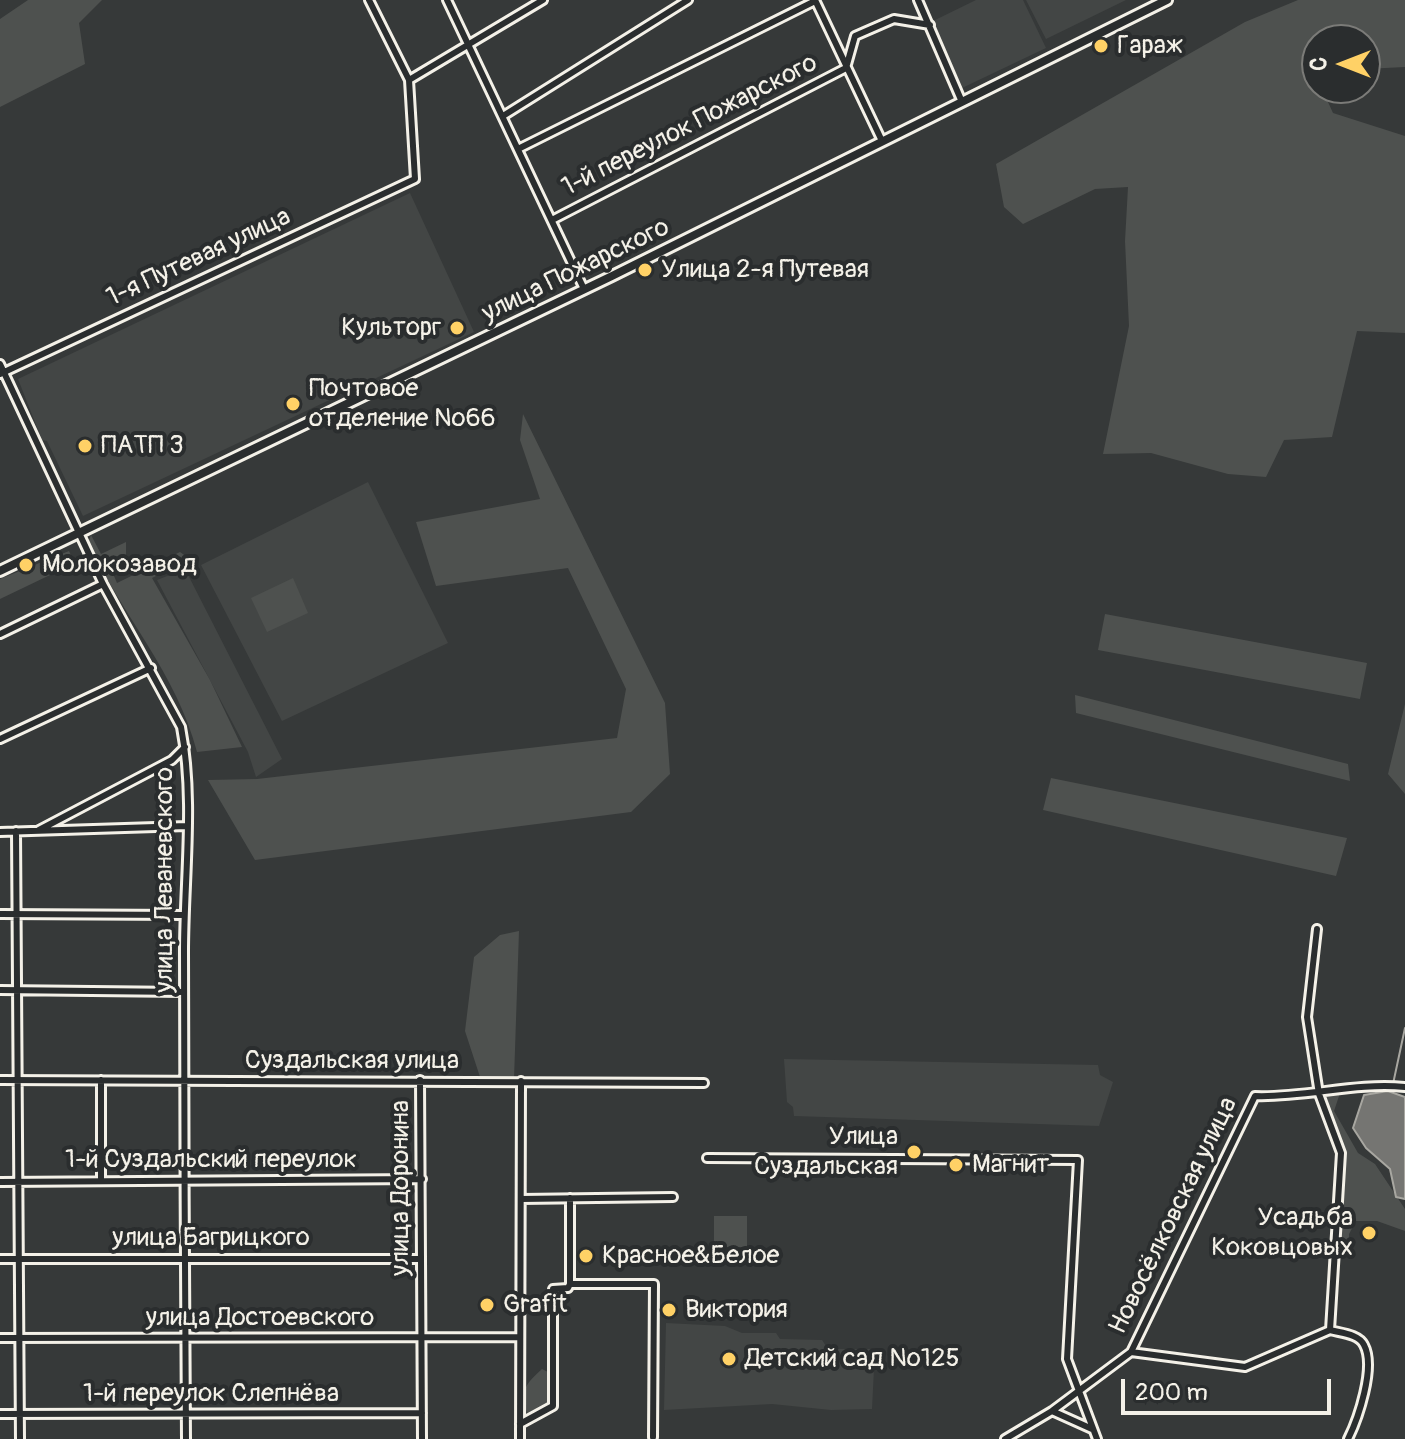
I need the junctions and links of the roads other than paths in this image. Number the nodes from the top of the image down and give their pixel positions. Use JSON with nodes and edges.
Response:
{"nodes":[{"id":1,"x":369,"y":0,"type":"edge"},
{"id":2,"x":447,"y":0,"type":"edge"},
{"id":3,"x":543,"y":0,"type":"edge"},
{"id":4,"x":688,"y":0,"type":"edge"},
{"id":5,"x":815,"y":0,"type":"edge"},
{"id":6,"x":918,"y":0,"type":"edge"},
{"id":7,"x":1167,"y":0,"type":"edge"},
{"id":8,"x":930,"y":25,"type":"junction"},
{"id":9,"x":469,"y":46,"type":"junction"},
{"id":10,"x":846,"y":68,"type":"junction"},
{"id":11,"x":409,"y":80,"type":"junction"},
{"id":12,"x":962,"y":102,"type":"junction"},
{"id":13,"x":503,"y":116,"type":"junction"},
{"id":14,"x":882,"y":141,"type":"junction"},
{"id":15,"x":518,"y":149,"type":"junction"},
{"id":16,"x":552,"y":220,"type":"junction"},
{"id":17,"x":584,"y":289,"type":"junction"},
{"id":18,"x":0,"y":364,"type":"edge"},
{"id":19,"x":2,"y":373,"type":"edge"},
{"id":20,"x":78,"y":533,"type":"junction"},
{"id":21,"x":0,"y":571,"type":"edge"},
{"id":22,"x":103,"y":584,"type":"junction"},
{"id":23,"x":0,"y":634,"type":"edge"},
{"id":24,"x":151,"y":668,"type":"junction"},
{"id":25,"x":0,"y":739,"type":"edge"},
{"id":26,"x":185,"y":747,"type":"junction"},
{"id":27,"x":187,"y":826,"type":"junction"},
{"id":28,"x":16,"y":831,"type":"junction"},
{"id":29,"x":0,"y":832,"type":"edge"},
{"id":30,"x":36,"y":832,"type":"junction"},
{"id":31,"x":0,"y":914,"type":"edge"},
{"id":32,"x":16,"y":914,"type":"junction"},
{"id":33,"x":184,"y":915,"type":"junction"},
{"id":34,"x":1317,"y":929,"type":"dead end"},
{"id":35,"x":0,"y":990,"type":"edge"},
{"id":36,"x":17,"y":990,"type":"junction"},
{"id":37,"x":184,"y":992,"type":"junction"},
{"id":38,"x":0,"y":1080,"type":"edge"},
{"id":39,"x":17,"y":1080,"type":"junction"},
{"id":40,"x":101,"y":1080,"type":"junction"},
{"id":41,"x":420,"y":1080,"type":"junction"},
{"id":42,"x":186,"y":1081,"type":"junction"},
{"id":43,"x":521,"y":1081,"type":"junction"},
{"id":44,"x":704,"y":1083,"type":"dead end"},
{"id":45,"x":1405,"y":1087,"type":"edge"},
{"id":46,"x":1319,"y":1094,"type":"junction"},
{"id":47,"x":707,"y":1158,"type":"dead end"},
{"id":48,"x":422,"y":1179,"type":"junction"},
{"id":49,"x":185,"y":1180,"type":"junction"},
{"id":50,"x":101,"y":1181,"type":"junction"},
{"id":51,"x":0,"y":1182,"type":"edge"},
{"id":52,"x":19,"y":1182,"type":"junction"},
{"id":53,"x":673,"y":1197,"type":"dead end"},
{"id":54,"x":570,"y":1198,"type":"junction"},
{"id":55,"x":521,"y":1199,"type":"junction"},
{"id":56,"x":186,"y":1257,"type":"junction"},
{"id":57,"x":0,"y":1259,"type":"edge"},
{"id":58,"x":19,"y":1259,"type":"junction"},
{"id":59,"x":421,"y":1259,"type":"junction"},
{"id":60,"x":570,"y":1284,"type":"junction"},
{"id":61,"x":1330,"y":1330,"type":"junction"},
{"id":62,"x":520,"y":1337,"type":"junction"},
{"id":63,"x":0,"y":1338,"type":"edge"},
{"id":64,"x":20,"y":1338,"type":"junction"},
{"id":65,"x":185,"y":1338,"type":"junction"},
{"id":66,"x":421,"y":1338,"type":"junction"},
{"id":67,"x":1131,"y":1352,"type":"junction"},
{"id":68,"x":1078,"y":1392,"type":"junction"},
{"id":69,"x":1052,"y":1411,"type":"junction"},
{"id":70,"x":422,"y":1413,"type":"junction"},
{"id":71,"x":0,"y":1414,"type":"edge"},
{"id":72,"x":20,"y":1414,"type":"junction"},
{"id":73,"x":186,"y":1416,"type":"junction"},
{"id":74,"x":520,"y":1424,"type":"junction"},
{"id":75,"x":1093,"y":1430,"type":"junction"},
{"id":76,"x":653,"y":1437,"type":"dead end"},
{"id":77,"x":20,"y":1439,"type":"edge"},
{"id":78,"x":186,"y":1439,"type":"edge"},
{"id":79,"x":422,"y":1439,"type":"edge"},
{"id":80,"x":520,"y":1439,"type":"edge"},
{"id":81,"x":1005,"y":1439,"type":"edge"},
{"id":82,"x":1097,"y":1439,"type":"edge"},
{"id":83,"x":1348,"y":1439,"type":"edge"}],
"edges":[{"from":1,"to":11,"type":"street"},
{"from":2,"to":9,"type":"street"},
{"from":3,"to":9,"type":"street"},
{"from":4,"to":13,"type":"street"},
{"from":5,"to":10,"type":"street"},
{"from":5,"to":15,"type":"street"},
{"from":6,"to":8,"type":"street"},
{"from":7,"to":12,"type":"street","name":"улица Пожарского"},
{"from":8,"to":10,"type":"street"},
{"from":8,"to":12,"type":"street"},
{"from":9,"to":11,"type":"street"},
{"from":9,"to":13,"type":"street"},
{"from":10,"to":14,"type":"street"},
{"from":10,"to":16,"type":"street","name":"1-й переулок Пожарского"},
{"from":11,"to":19,"type":"street","name":"1-я Путевая улица"},
{"from":12,"to":14,"type":"street","name":"улица Пожарского"},
{"from":13,"to":15,"type":"street"},
{"from":14,"to":17,"type":"street","name":"улица Пожарского"},
{"from":15,"to":16,"type":"street"},
{"from":16,"to":17,"type":"street"},
{"from":17,"to":20,"type":"street","name":"улица Пожарского"},
{"from":18,"to":19,"type":"street","name":"улица Леваневского"},
{"from":19,"to":20,"type":"street","name":"улица Леваневского"},
{"from":20,"to":21,"type":"street","name":"улица Пожарского"},
{"from":20,"to":22,"type":"street","name":"улица Леваневского"},
{"from":22,"to":23,"type":"street"},
{"from":22,"to":24,"type":"street","name":"улица Леваневского"},
{"from":24,"to":25,"type":"street"},
{"from":24,"to":26,"type":"street","name":"улица Леваневского"},
{"from":26,"to":27,"type":"street","name":"улица Леваневского"},
{"from":26,"to":30,"type":"street"},
{"from":27,"to":30,"type":"street"},
{"from":27,"to":33,"type":"street","name":"улица Леваневского"},
{"from":28,"to":29,"type":"street"},
{"from":28,"to":30,"type":"street"},
{"from":28,"to":32,"type":"street"},
{"from":31,"to":32,"type":"street"},
{"from":32,"to":33,"type":"street"},
{"from":32,"to":36,"type":"street"},
{"from":33,"to":37,"type":"street","name":"улица Леваневского"},
{"from":34,"to":46,"type":"street"},
{"from":35,"to":36,"type":"street"},
{"from":36,"to":37,"type":"street"},
{"from":36,"to":39,"type":"street"},
{"from":37,"to":42,"type":"street","name":"улица Леваневского"},
{"from":38,"to":39,"type":"street","name":"Суздальская улица"},
{"from":39,"to":40,"type":"street","name":"Суздальская улица"},
{"from":39,"to":52,"type":"street"},
{"from":40,"to":42,"type":"street","name":"Суздальская улица"},
{"from":40,"to":50,"type":"street"},
{"from":41,"to":42,"type":"street","name":"Суздальская улица"},
{"from":41,"to":43,"type":"street","name":"Суздальская улица"},
{"from":41,"to":48,"type":"street","name":"улица Доронина"},
{"from":42,"to":49,"type":"street","name":"улица Леваневского"},
{"from":43,"to":44,"type":"street","name":"Суздальская улица"},
{"from":43,"to":55,"type":"street"},
{"from":45,"to":46,"type":"street"},
{"from":46,"to":61,"type":"street"},
{"from":46,"to":67,"type":"street","name":"Новосёлковская улица"},
{"from":47,"to":68,"type":"street"},
{"from":48,"to":49,"type":"street","name":"1-й Суздальский переулок"},
{"from":48,"to":59,"type":"street","name":"улица Доронина"},
{"from":49,"to":50,"type":"street","name":"1-й Суздальский переулок"},
{"from":49,"to":56,"type":"street","name":"улица Леваневского"},
{"from":50,"to":52,"type":"street","name":"1-й Суздальский переулок"},
{"from":51,"to":52,"type":"street","name":"1-й Суздальский переулок"},
{"from":52,"to":58,"type":"street"},
{"from":53,"to":54,"type":"street"},
{"from":54,"to":55,"type":"street"},
{"from":54,"to":60,"type":"street"},
{"from":55,"to":62,"type":"street"},
{"from":56,"to":58,"type":"street","name":"улица Багрицкого"},
{"from":56,"to":59,"type":"street","name":"улица Багрицкого"},
{"from":56,"to":65,"type":"street","name":"улица Леваневского"},
{"from":57,"to":58,"type":"street","name":"улица Багрицкого"},
{"from":58,"to":64,"type":"street"},
{"from":59,"to":66,"type":"street","name":"улица Доронина"},
{"from":60,"to":74,"type":"street"},
{"from":60,"to":76,"type":"street"},
{"from":61,"to":67,"type":"street"},
{"from":61,"to":83,"type":"street"},
{"from":62,"to":66,"type":"street","name":"улица Достоевского"},
{"from":62,"to":74,"type":"street"},
{"from":63,"to":64,"type":"street","name":"улица Достоевского"},
{"from":64,"to":65,"type":"street","name":"улица Достоевского"},
{"from":64,"to":72,"type":"street"},
{"from":65,"to":66,"type":"street","name":"улица Достоевского"},
{"from":65,"to":73,"type":"street","name":"улица Леваневского"},
{"from":66,"to":70,"type":"street","name":"улица Доронина"},
{"from":67,"to":68,"type":"street","name":"Новосёлковская улица"},
{"from":68,"to":69,"type":"street","name":"Новосёлковская улица"},
{"from":68,"to":75,"type":"street"},
{"from":69,"to":75,"type":"street"},
{"from":69,"to":81,"type":"street","name":"Новосёлковская улица"},
{"from":70,"to":73,"type":"street","name":"1-й переулок Слепнёва"},
{"from":70,"to":79,"type":"street","name":"улица Доронина"},
{"from":71,"to":72,"type":"street","name":"1-й переулок Слепнёва"},
{"from":72,"to":73,"type":"street","name":"1-й переулок Слепнёва"},
{"from":72,"to":77,"type":"street"},
{"from":73,"to":78,"type":"street","name":"улица Леваневского"},
{"from":74,"to":80,"type":"street"},
{"from":75,"to":82,"type":"street"}]}
